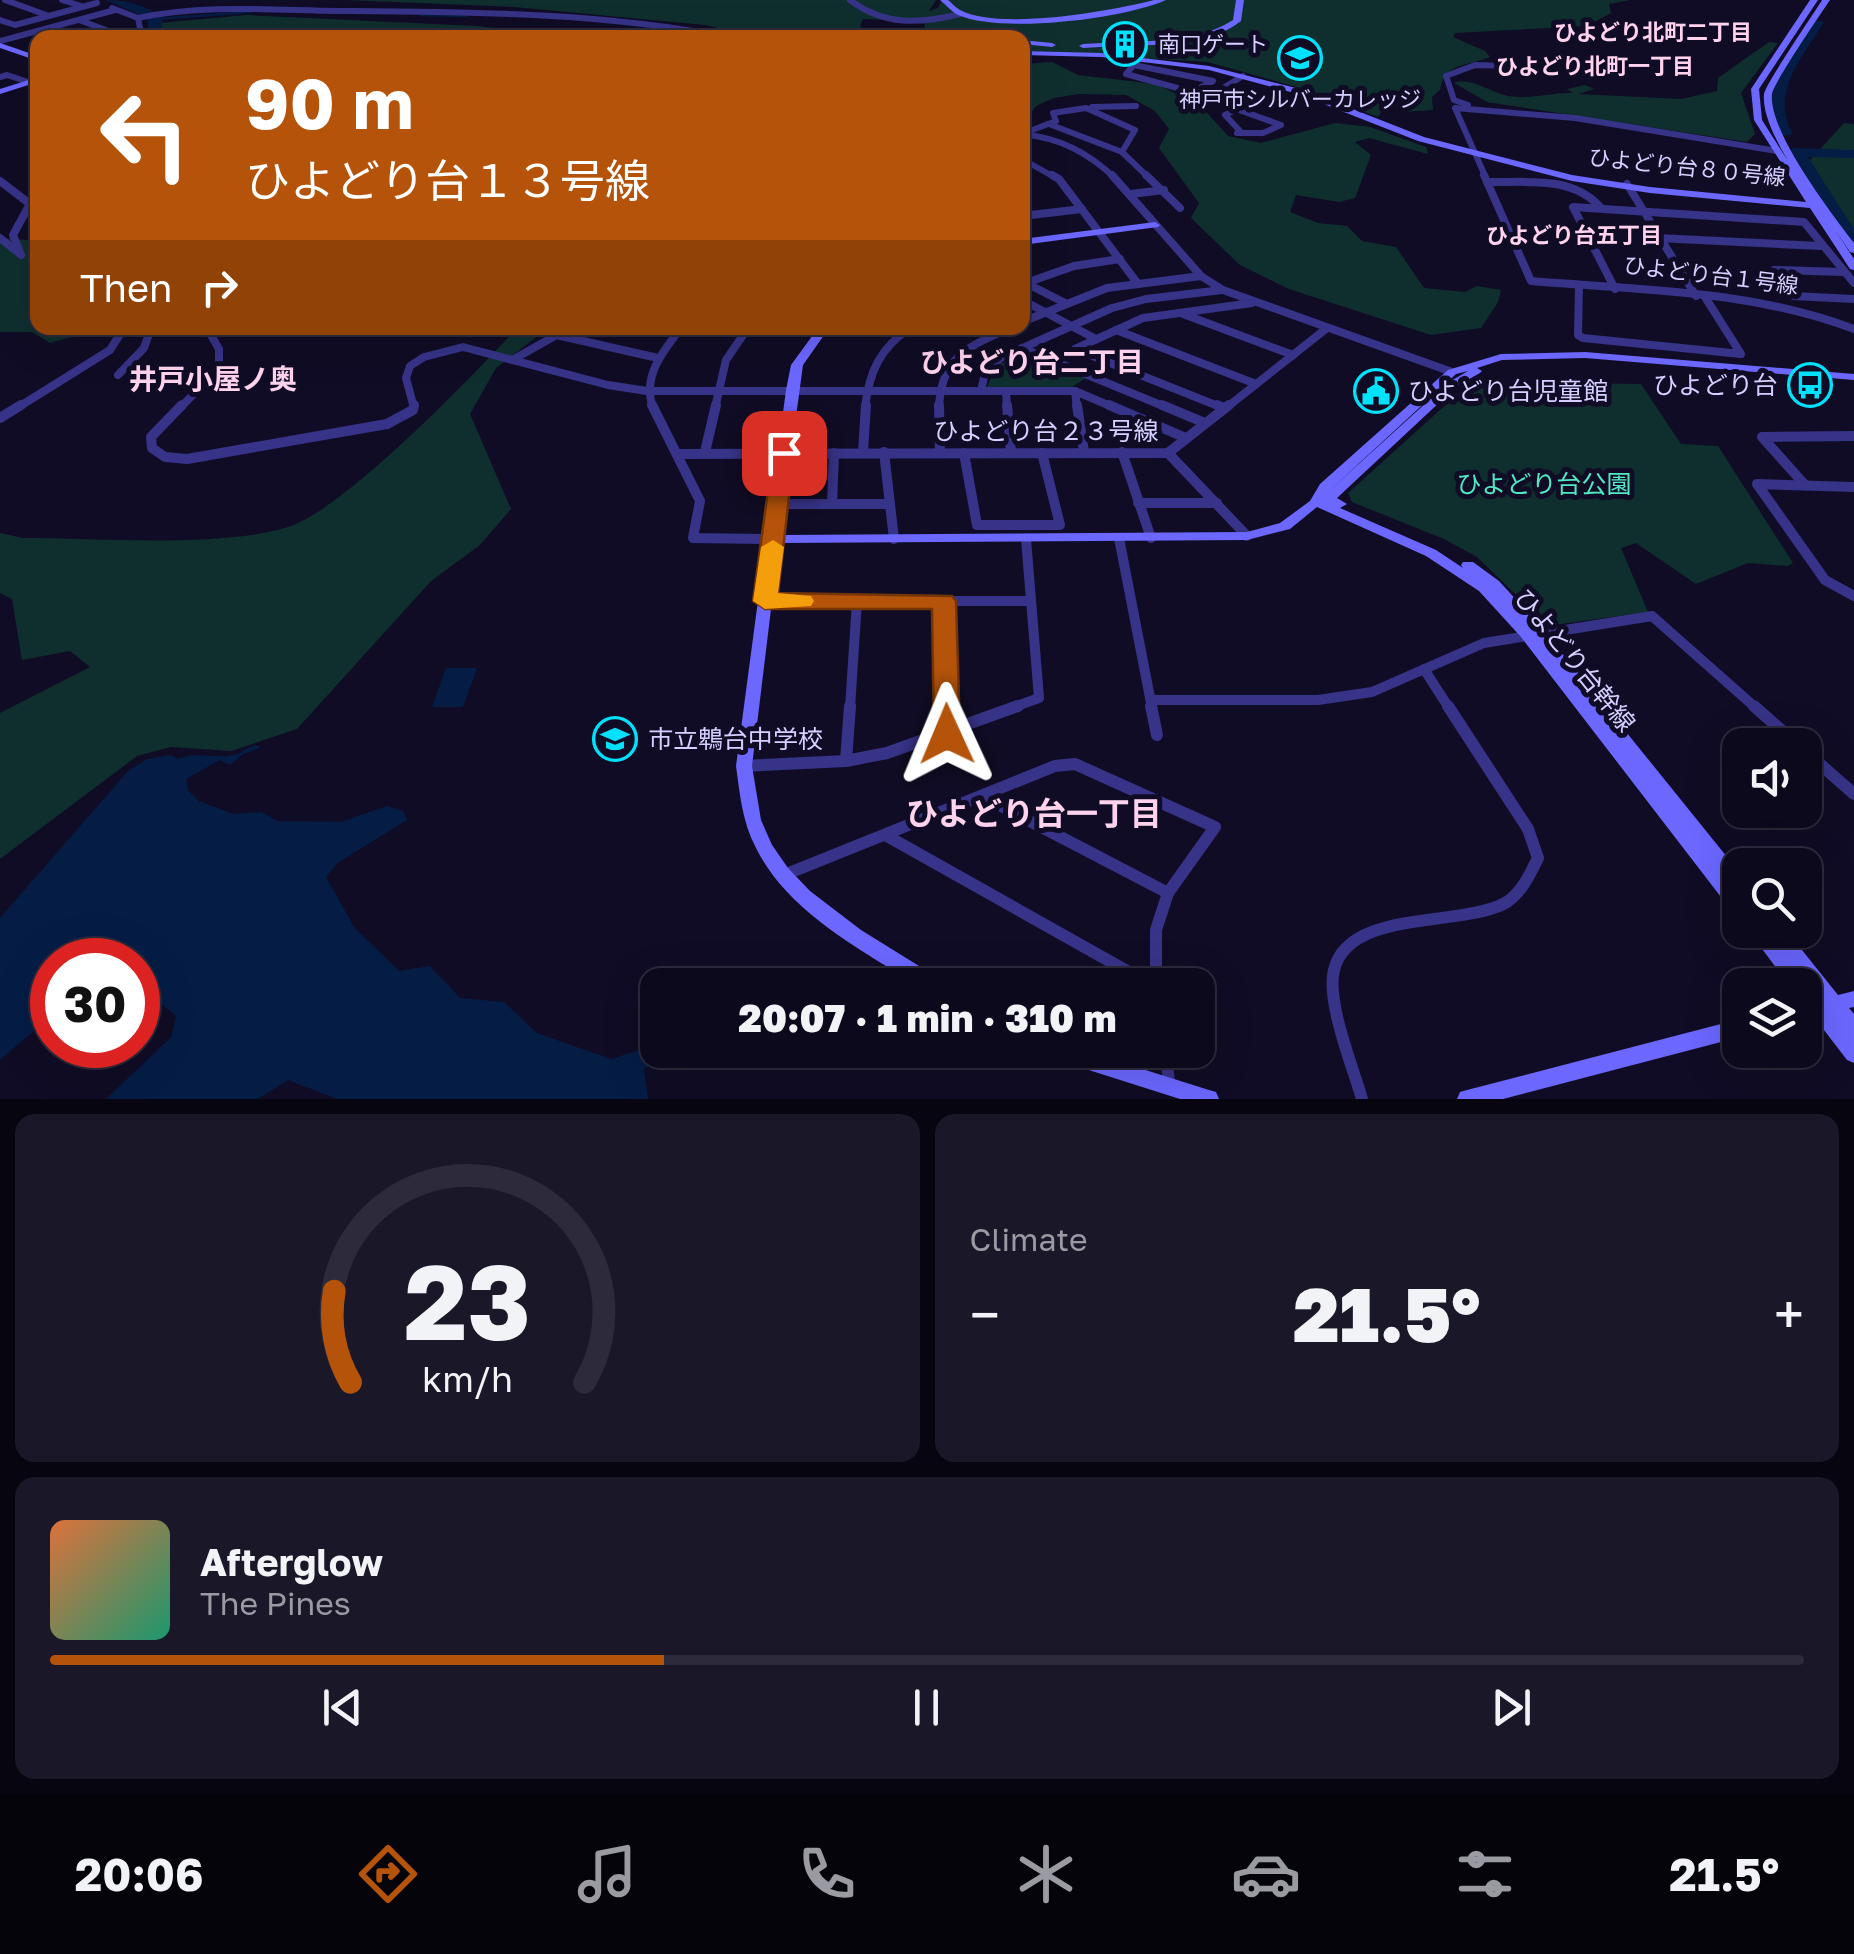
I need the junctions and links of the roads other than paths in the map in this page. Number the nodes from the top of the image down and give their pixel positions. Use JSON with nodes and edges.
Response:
{"nodes":[{"id":1,"x":5,"y":0,"type":"edge"},
{"id":2,"x":62,"y":0,"type":"edge"},
{"id":3,"x":850,"y":0,"type":"edge"},
{"id":4,"x":944,"y":0,"type":"edge"},
{"id":5,"x":1162,"y":0,"type":"edge"},
{"id":6,"x":1240,"y":0,"type":"edge"},
{"id":7,"x":1814,"y":0,"type":"edge"},
{"id":8,"x":1826,"y":0,"type":"edge"},
{"id":9,"x":94,"y":1,"type":"edge"},
{"id":10,"x":82,"y":7,"type":"junction"},
{"id":11,"x":116,"y":10,"type":"junction"},
{"id":12,"x":960,"y":14,"type":"junction"},
{"id":13,"x":49,"y":16,"type":"junction"},
{"id":14,"x":138,"y":18,"type":"junction"},
{"id":15,"x":0,"y":20,"type":"edge"},
{"id":16,"x":78,"y":20,"type":"junction"},
{"id":17,"x":42,"y":30,"type":"edge"},
{"id":18,"x":103,"y":30,"type":"edge"},
{"id":19,"x":141,"y":30,"type":"edge"},
{"id":20,"x":692,"y":30,"type":"edge"},
{"id":21,"x":30,"y":34,"type":"edge"},
{"id":22,"x":1030,"y":42,"type":"edge"},
{"id":23,"x":0,"y":43,"type":"edge"},
{"id":24,"x":1118,"y":44,"type":"dead end"},
{"id":25,"x":1131,"y":44,"type":"dead end"},
{"id":26,"x":1030,"y":54,"type":"edge"},
{"id":27,"x":30,"y":56,"type":"edge"},
{"id":28,"x":1137,"y":62,"type":"junction"},
{"id":29,"x":1507,"y":66,"type":"dead end"},
{"id":30,"x":2,"y":74,"type":"edge"},
{"id":31,"x":1243,"y":76,"type":"junction"},
{"id":32,"x":30,"y":79,"type":"edge"},
{"id":33,"x":30,"y":81,"type":"edge"},
{"id":34,"x":0,"y":92,"type":"edge"},
{"id":35,"x":1136,"y":106,"type":"dead end"},
{"id":36,"x":1092,"y":107,"type":"junction"},
{"id":37,"x":1236,"y":110,"type":"junction"},
{"id":38,"x":1523,"y":112,"type":"junction"},
{"id":39,"x":1049,"y":124,"type":"junction"},
{"id":40,"x":1030,"y":131,"type":"edge"},
{"id":41,"x":1030,"y":135,"type":"edge"},
{"id":42,"x":1777,"y":151,"type":"junction"},
{"id":43,"x":1122,"y":152,"type":"junction"},
{"id":44,"x":1473,"y":153,"type":"junction"},
{"id":45,"x":1030,"y":163,"type":"edge"},
{"id":46,"x":0,"y":181,"type":"edge"},
{"id":47,"x":1488,"y":182,"type":"junction"},
{"id":48,"x":1628,"y":186,"type":"junction"},
{"id":49,"x":1164,"y":190,"type":"junction"},
{"id":50,"x":1131,"y":194,"type":"junction"},
{"id":51,"x":1815,"y":203,"type":"junction"},
{"id":52,"x":1600,"y":207,"type":"junction"},
{"id":53,"x":1180,"y":208,"type":"dead end"},
{"id":54,"x":1082,"y":209,"type":"junction"},
{"id":55,"x":1640,"y":210,"type":"junction"},
{"id":56,"x":1030,"y":215,"type":"edge"},
{"id":57,"x":1155,"y":225,"type":"junction"},
{"id":58,"x":1097,"y":231,"type":"junction"},
{"id":59,"x":0,"y":238,"type":"edge"},
{"id":60,"x":1658,"y":238,"type":"junction"},
{"id":61,"x":1030,"y":241,"type":"edge"},
{"id":62,"x":1820,"y":246,"type":"junction"},
{"id":63,"x":1854,"y":250,"type":"edge"},
{"id":64,"x":1120,"y":259,"type":"junction"},
{"id":65,"x":1848,"y":270,"type":"edge"},
{"id":66,"x":1201,"y":276,"type":"junction"},
{"id":67,"x":1030,"y":280,"type":"edge"},
{"id":68,"x":1854,"y":283,"type":"edge"},
{"id":69,"x":1138,"y":284,"type":"junction"},
{"id":70,"x":1030,"y":285,"type":"edge"},
{"id":71,"x":1579,"y":285,"type":"junction"},
{"id":72,"x":1615,"y":289,"type":"junction"},
{"id":73,"x":1222,"y":290,"type":"junction"},
{"id":74,"x":1700,"y":297,"type":"junction"},
{"id":75,"x":1854,"y":298,"type":"edge"},
{"id":76,"x":1255,"y":303,"type":"junction"},
{"id":77,"x":1030,"y":304,"type":"edge"},
{"id":78,"x":1066,"y":304,"type":"junction"},
{"id":79,"x":1046,"y":312,"type":"junction"},
{"id":80,"x":1177,"y":312,"type":"junction"},
{"id":81,"x":1030,"y":318,"type":"edge"},
{"id":82,"x":1071,"y":326,"type":"junction"},
{"id":83,"x":1327,"y":328,"type":"junction"},
{"id":84,"x":1116,"y":330,"type":"junction"},
{"id":85,"x":1854,"y":330,"type":"edge"},
{"id":86,"x":120,"y":335,"type":"edge"},
{"id":87,"x":149,"y":335,"type":"edge"},
{"id":88,"x":211,"y":335,"type":"edge"},
{"id":89,"x":550,"y":335,"type":"edge"},
{"id":90,"x":556,"y":335,"type":"edge"},
{"id":91,"x":675,"y":335,"type":"edge"},
{"id":92,"x":743,"y":335,"type":"edge"},
{"id":93,"x":816,"y":335,"type":"edge"},
{"id":94,"x":900,"y":335,"type":"edge"},
{"id":95,"x":995,"y":335,"type":"edge"},
{"id":96,"x":1096,"y":339,"type":"junction"},
{"id":97,"x":1022,"y":348,"type":"junction"},
{"id":98,"x":1293,"y":355,"type":"junction"},
{"id":99,"x":658,"y":358,"type":"junction"},
{"id":100,"x":514,"y":359,"type":"junction"},
{"id":101,"x":1452,"y":372,"type":"junction"},
{"id":102,"x":118,"y":375,"type":"dead end"},
{"id":103,"x":1854,"y":380,"type":"edge"},
{"id":104,"x":1256,"y":384,"type":"junction"},
{"id":105,"x":792,"y":390,"type":"junction"},
{"id":106,"x":867,"y":390,"type":"junction"},
{"id":107,"x":938,"y":390,"type":"junction"},
{"id":108,"x":718,"y":391,"type":"junction"},
{"id":109,"x":982,"y":391,"type":"junction"},
{"id":110,"x":1006,"y":391,"type":"junction"},
{"id":111,"x":1074,"y":391,"type":"junction"},
{"id":112,"x":647,"y":392,"type":"junction"},
{"id":113,"x":1224,"y":408,"type":"junction"},
{"id":114,"x":0,"y":418,"type":"edge"},
{"id":115,"x":1205,"y":424,"type":"junction"},
{"id":116,"x":1854,"y":436,"type":"edge"},
{"id":117,"x":1186,"y":438,"type":"junction"},
{"id":118,"x":705,"y":452,"type":"junction"},
{"id":119,"x":834,"y":452,"type":"junction"},
{"id":120,"x":863,"y":452,"type":"junction"},
{"id":121,"x":884,"y":452,"type":"junction"},
{"id":122,"x":940,"y":452,"type":"junction"},
{"id":123,"x":964,"y":452,"type":"junction"},
{"id":124,"x":1012,"y":452,"type":"junction"},
{"id":125,"x":1042,"y":452,"type":"junction"},
{"id":126,"x":1084,"y":452,"type":"junction"},
{"id":127,"x":1122,"y":452,"type":"junction"},
{"id":128,"x":784,"y":453,"type":"junction"},
{"id":129,"x":1168,"y":453,"type":"junction"},
{"id":130,"x":677,"y":454,"type":"junction"},
{"id":131,"x":1806,"y":486,"type":"junction"},
{"id":132,"x":1854,"y":487,"type":"edge"},
{"id":133,"x":1320,"y":498,"type":"junction"},
{"id":134,"x":1138,"y":503,"type":"junction"},
{"id":135,"x":1217,"y":503,"type":"junction"},
{"id":136,"x":778,"y":504,"type":"junction"},
{"id":137,"x":832,"y":504,"type":"junction"},
{"id":138,"x":890,"y":504,"type":"junction"},
{"id":139,"x":1247,"y":536,"type":"junction"},
{"id":140,"x":1119,"y":538,"type":"junction"},
{"id":141,"x":1151,"y":538,"type":"junction"},
{"id":142,"x":894,"y":539,"type":"junction"},
{"id":143,"x":1026,"y":539,"type":"junction"},
{"id":144,"x":774,"y":540,"type":"junction"},
{"id":145,"x":1854,"y":596,"type":"edge"},
{"id":146,"x":765,"y":601,"type":"junction"},
{"id":147,"x":856,"y":601,"type":"junction"},
{"id":148,"x":944,"y":601,"type":"junction"},
{"id":149,"x":1029,"y":601,"type":"junction"},
{"id":150,"x":1532,"y":633,"type":"junction"},
{"id":151,"x":1424,"y":669,"type":"junction"},
{"id":152,"x":1152,"y":700,"type":"junction"},
{"id":153,"x":1779,"y":728,"type":"edge"},
{"id":154,"x":947,"y":734,"type":"junction"},
{"id":155,"x":1157,"y":735,"type":"dead end"},
{"id":156,"x":846,"y":761,"type":"junction"},
{"id":157,"x":744,"y":766,"type":"junction"},
{"id":158,"x":1822,"y":766,"type":"edge"},
{"id":159,"x":1854,"y":794,"type":"edge"},
{"id":160,"x":982,"y":796,"type":"junction"},
{"id":161,"x":886,"y":836,"type":"junction"},
{"id":162,"x":1722,"y":864,"type":"edge"},
{"id":163,"x":784,"y":875,"type":"junction"},
{"id":164,"x":1722,"y":885,"type":"edge"},
{"id":165,"x":1168,"y":893,"type":"junction"},
{"id":166,"x":1771,"y":948,"type":"edge"},
{"id":167,"x":1788,"y":948,"type":"edge"},
{"id":168,"x":906,"y":968,"type":"edge"},
{"id":169,"x":1123,"y":968,"type":"edge"},
{"id":170,"x":1155,"y":968,"type":"edge"},
{"id":171,"x":1787,"y":968,"type":"edge"},
{"id":172,"x":1828,"y":1006,"type":"edge"},
{"id":173,"x":1854,"y":1029,"type":"edge"},
{"id":174,"x":1722,"y":1033,"type":"edge"},
{"id":175,"x":1854,"y":1054,"type":"edge"},
{"id":176,"x":1106,"y":1068,"type":"edge"},
{"id":177,"x":1167,"y":1068,"type":"edge"},
{"id":178,"x":1170,"y":1090,"type":"junction"},
{"id":179,"x":1209,"y":1099,"type":"edge"},
{"id":180,"x":1362,"y":1099,"type":"edge"},
{"id":181,"x":1468,"y":1099,"type":"edge"}],
"edges":[{"from":1,"to":13,"type":"street"},
{"from":2,"to":10,"type":"street"},
{"from":3,"to":12,"type":"street"},
{"from":4,"to":12,"type":"street"},
{"from":5,"to":12,"type":"street"},
{"from":6,"to":25,"type":"street"},
{"from":7,"to":42,"type":"street"},
{"from":8,"to":51,"type":"street"},
{"from":9,"to":10,"type":"street"},
{"from":9,"to":11,"type":"street"},
{"from":10,"to":13,"type":"street"},
{"from":11,"to":14,"type":"street"},
{"from":11,"to":16,"type":"street"},
{"from":13,"to":15,"type":"street"},
{"from":14,"to":19,"type":"street"},
{"from":14,"to":20,"type":"street"},
{"from":16,"to":17,"type":"street"},
{"from":16,"to":18,"type":"street"},
{"from":21,"to":23,"type":"street"},
{"from":22,"to":24,"type":"street"},
{"from":23,"to":27,"type":"street"},
{"from":26,"to":28,"type":"street","name":"ひよどり台８０号線"},
{"from":28,"to":28,"type":"street"},
{"from":28,"to":31,"type":"street","name":"ひよどり台８０号線"},
{"from":29,"to":38,"type":"street"},
{"from":30,"to":32,"type":"street"},
{"from":31,"to":37,"type":"street"},
{"from":31,"to":44,"type":"street","name":"ひよどり台８０号線"},
{"from":33,"to":34,"type":"street"},
{"from":35,"to":36,"type":"street"},
{"from":36,"to":39,"type":"street"},
{"from":36,"to":43,"type":"street"},
{"from":37,"to":37,"type":"street"},
{"from":38,"to":42,"type":"street","name":"ひよどり台１号線"},
{"from":38,"to":44,"type":"street","name":"ひよどり台１号線"},
{"from":39,"to":40,"type":"street"},
{"from":39,"to":43,"type":"street"},
{"from":41,"to":50,"type":"street"},
{"from":42,"to":51,"type":"street"},
{"from":43,"to":49,"type":"street"},
{"from":44,"to":47,"type":"street","name":"ひよどり台１号線"},
{"from":44,"to":48,"type":"street","name":"ひよどり台８０号線"},
{"from":45,"to":54,"type":"street"},
{"from":46,"to":59,"type":"street"},
{"from":47,"to":52,"type":"street"},
{"from":47,"to":71,"type":"street","name":"ひよどり台１号線"},
{"from":48,"to":51,"type":"street","name":"ひよどり台８０号線"},
{"from":48,"to":55,"type":"street"},
{"from":49,"to":50,"type":"street"},
{"from":49,"to":53,"type":"street"},
{"from":50,"to":57,"type":"street"},
{"from":51,"to":63,"type":"street"},
{"from":51,"to":65,"type":"street"},
{"from":52,"to":55,"type":"street"},
{"from":52,"to":72,"type":"street"},
{"from":54,"to":56,"type":"street"},
{"from":54,"to":58,"type":"street"},
{"from":55,"to":60,"type":"street"},
{"from":55,"to":62,"type":"street"},
{"from":57,"to":58,"type":"street"},
{"from":57,"to":66,"type":"street"},
{"from":58,"to":61,"type":"street"},
{"from":58,"to":64,"type":"street"},
{"from":60,"to":62,"type":"street"},
{"from":60,"to":74,"type":"street"},
{"from":62,"to":65,"type":"street"},
{"from":64,"to":67,"type":"street"},
{"from":64,"to":69,"type":"street"},
{"from":65,"to":68,"type":"street"},
{"from":65,"to":75,"type":"street"},
{"from":66,"to":69,"type":"street"},
{"from":66,"to":73,"type":"street"},
{"from":69,"to":78,"type":"street"},
{"from":70,"to":78,"type":"street"},
{"from":71,"to":72,"type":"street","name":"ひよどり台１号線"},
{"from":71,"to":74,"type":"street"},
{"from":72,"to":74,"type":"street","name":"ひよどり台１号線"},
{"from":73,"to":76,"type":"street"},
{"from":73,"to":82,"type":"street"},
{"from":74,"to":85,"type":"street","name":"ひよどり台１号線"},
{"from":76,"to":80,"type":"street"},
{"from":76,"to":83,"type":"street"},
{"from":77,"to":79,"type":"street"},
{"from":78,"to":79,"type":"street"},
{"from":79,"to":81,"type":"street"},
{"from":79,"to":82,"type":"street"},
{"from":80,"to":84,"type":"street"},
{"from":80,"to":98,"type":"street"},
{"from":82,"to":96,"type":"street"},
{"from":82,"to":97,"type":"street"},
{"from":83,"to":98,"type":"street","name":"ひよどり台２３号線"},
{"from":83,"to":101,"type":"street"},
{"from":84,"to":96,"type":"street"},
{"from":84,"to":104,"type":"street"},
{"from":86,"to":114,"type":"street"},
{"from":87,"to":102,"type":"street"},
{"from":88,"to":100,"type":"street"},
{"from":89,"to":100,"type":"street"},
{"from":90,"to":99,"type":"street"},
{"from":91,"to":99,"type":"street"},
{"from":92,"to":108,"type":"street"},
{"from":93,"to":105,"type":"street"},
{"from":94,"to":106,"type":"street"},
{"from":95,"to":107,"type":"street"},
{"from":96,"to":113,"type":"street"},
{"from":97,"to":109,"type":"street"},
{"from":97,"to":115,"type":"street"},
{"from":98,"to":104,"type":"street","name":"ひよどり台２３号線"},
{"from":99,"to":112,"type":"street"},
{"from":100,"to":112,"type":"street"},
{"from":101,"to":103,"type":"street"},
{"from":101,"to":133,"type":"street"},
{"from":103,"to":133,"type":"street"},
{"from":104,"to":113,"type":"street","name":"ひよどり台２３号線"},
{"from":105,"to":106,"type":"street"},
{"from":105,"to":108,"type":"street"},
{"from":105,"to":128,"type":"street"},
{"from":106,"to":107,"type":"street"},
{"from":106,"to":120,"type":"street"},
{"from":107,"to":109,"type":"street"},
{"from":107,"to":122,"type":"street"},
{"from":108,"to":112,"type":"street"},
{"from":108,"to":118,"type":"street"},
{"from":109,"to":110,"type":"street"},
{"from":110,"to":111,"type":"street"},
{"from":110,"to":124,"type":"street"},
{"from":111,"to":117,"type":"street"},
{"from":111,"to":126,"type":"street"},
{"from":112,"to":130,"type":"street"},
{"from":113,"to":115,"type":"street","name":"ひよどり台２３号線"},
{"from":115,"to":117,"type":"street","name":"ひよどり台２３号線"},
{"from":116,"to":131,"type":"street"},
{"from":117,"to":129,"type":"street","name":"ひよどり台２３号線"},
{"from":118,"to":128,"type":"street","name":"ひよどり台２３号線"},
{"from":118,"to":130,"type":"street","name":"ひよどり台２３号線"},
{"from":119,"to":120,"type":"street","name":"ひよどり台２３号線"},
{"from":119,"to":128,"type":"street","name":"ひよどり台２３号線"},
{"from":119,"to":137,"type":"street"},
{"from":120,"to":121,"type":"street","name":"ひよどり台２３号線"},
{"from":121,"to":122,"type":"street","name":"ひよどり台２３号線"},
{"from":121,"to":138,"type":"street"},
{"from":122,"to":123,"type":"street","name":"ひよどり台２３号線"},
{"from":123,"to":124,"type":"street","name":"ひよどり台２３号線"},
{"from":123,"to":125,"type":"street"},
{"from":124,"to":125,"type":"street","name":"ひよどり台２３号線"},
{"from":125,"to":126,"type":"street","name":"ひよどり台２３号線"},
{"from":126,"to":127,"type":"street","name":"ひよどり台２３号線"},
{"from":127,"to":129,"type":"street","name":"ひよどり台２３号線"},
{"from":127,"to":134,"type":"street"},
{"from":128,"to":136,"type":"street"},
{"from":129,"to":135,"type":"street"},
{"from":130,"to":144,"type":"street"},
{"from":131,"to":132,"type":"street"},
{"from":131,"to":145,"type":"street"},
{"from":133,"to":139,"type":"street"},
{"from":133,"to":150,"type":"street","name":"ひよどり台幹線"},
{"from":134,"to":135,"type":"street"},
{"from":134,"to":141,"type":"street"},
{"from":135,"to":139,"type":"street"},
{"from":136,"to":137,"type":"street"},
{"from":136,"to":144,"type":"street"},
{"from":137,"to":138,"type":"street"},
{"from":138,"to":142,"type":"street"},
{"from":139,"to":141,"type":"street"},
{"from":140,"to":141,"type":"street"},
{"from":140,"to":143,"type":"street"},
{"from":140,"to":152,"type":"street"},
{"from":142,"to":143,"type":"street"},
{"from":142,"to":144,"type":"street"},
{"from":143,"to":149,"type":"street"},
{"from":144,"to":146,"type":"street"},
{"from":146,"to":147,"type":"street"},
{"from":146,"to":157,"type":"street"},
{"from":147,"to":148,"type":"street"},
{"from":147,"to":156,"type":"street"},
{"from":148,"to":149,"type":"street"},
{"from":148,"to":154,"type":"street"},
{"from":149,"to":154,"type":"street"},
{"from":150,"to":151,"type":"street"},
{"from":150,"to":153,"type":"street"},
{"from":150,"to":162,"type":"street","name":"ひよどり台幹線"},
{"from":150,"to":164,"type":"street","name":"ひよどり台幹線"},
{"from":151,"to":152,"type":"street"},
{"from":151,"to":180,"type":"street"},
{"from":152,"to":155,"type":"street"},
{"from":154,"to":156,"type":"street"},
{"from":156,"to":157,"type":"street"},
{"from":157,"to":163,"type":"street"},
{"from":158,"to":159,"type":"street"},
{"from":160,"to":161,"type":"street"},
{"from":160,"to":165,"type":"street"},
{"from":160,"to":165,"type":"street"},
{"from":161,"to":163,"type":"street"},
{"from":161,"to":169,"type":"street"},
{"from":163,"to":168,"type":"street"},
{"from":165,"to":170,"type":"street"},
{"from":166,"to":171,"type":"street"},
{"from":167,"to":172,"type":"street"},
{"from":172,"to":173,"type":"street"},
{"from":172,"to":175,"type":"street"},
{"from":174,"to":181,"type":"street"},
{"from":176,"to":178,"type":"street"},
{"from":177,"to":178,"type":"street"},
{"from":178,"to":179,"type":"street"}]}
